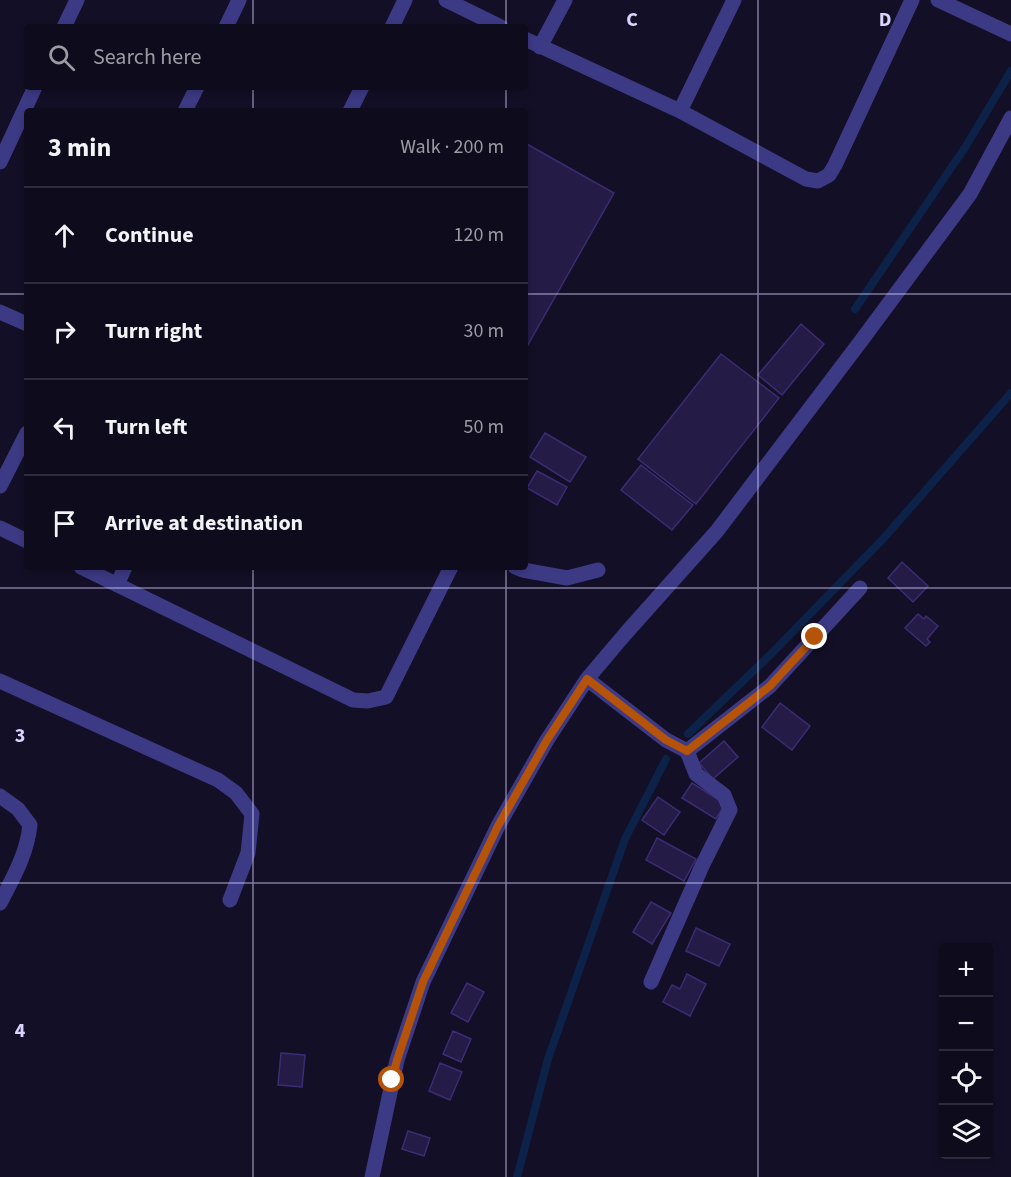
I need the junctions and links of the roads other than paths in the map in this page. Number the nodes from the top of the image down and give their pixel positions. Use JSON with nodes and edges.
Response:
{"nodes":[{"id":1,"x":77,"y":0,"type":"edge"},
{"id":2,"x":240,"y":0,"type":"edge"},
{"id":3,"x":405,"y":0,"type":"edge"},
{"id":4,"x":446,"y":0,"type":"edge"},
{"id":5,"x":565,"y":0,"type":"edge"},
{"id":6,"x":734,"y":0,"type":"edge"},
{"id":7,"x":912,"y":0,"type":"edge"},
{"id":8,"x":938,"y":0,"type":"edge"},
{"id":9,"x":65,"y":24,"type":"edge"},
{"id":10,"x":228,"y":24,"type":"edge"},
{"id":11,"x":393,"y":24,"type":"edge"},
{"id":12,"x":495,"y":24,"type":"edge"},
{"id":13,"x":1011,"y":34,"type":"edge"},
{"id":14,"x":528,"y":40,"type":"edge"},
{"id":15,"x":540,"y":46,"type":"junction"},
{"id":16,"x":34,"y":90,"type":"edge"},
{"id":17,"x":196,"y":90,"type":"edge"},
{"id":18,"x":360,"y":90,"type":"edge"},
{"id":19,"x":25,"y":108,"type":"edge"},
{"id":20,"x":186,"y":108,"type":"edge"},
{"id":21,"x":352,"y":108,"type":"edge"},
{"id":22,"x":24,"y":111,"type":"edge"},
{"id":23,"x":680,"y":111,"type":"junction"},
{"id":24,"x":1011,"y":118,"type":"edge"},
{"id":25,"x":0,"y":162,"type":"edge"},
{"id":26,"x":0,"y":312,"type":"edge"},
{"id":27,"x":24,"y":323,"type":"edge"},
{"id":28,"x":24,"y":439,"type":"edge"},
{"id":29,"x":0,"y":486,"type":"edge"},
{"id":30,"x":0,"y":528,"type":"edge"},
{"id":31,"x":24,"y":540,"type":"edge"},
{"id":32,"x":87,"y":570,"type":"edge"},
{"id":33,"x":124,"y":570,"type":"edge"},
{"id":34,"x":450,"y":570,"type":"edge"},
{"id":35,"x":523,"y":570,"type":"edge"},
{"id":36,"x":598,"y":570,"type":"dead end"},
{"id":37,"x":117,"y":585,"type":"junction"},
{"id":38,"x":860,"y":588,"type":"dead end"},
{"id":39,"x":587,"y":679,"type":"junction"},
{"id":40,"x":0,"y":681,"type":"edge"},
{"id":41,"x":687,"y":751,"type":"junction"},
{"id":42,"x":0,"y":796,"type":"edge"},
{"id":43,"x":230,"y":900,"type":"dead end"},
{"id":44,"x":0,"y":903,"type":"edge"},
{"id":45,"x":651,"y":982,"type":"dead end"},
{"id":46,"x":372,"y":1177,"type":"edge"}],
"edges":[{"from":1,"to":9,"type":"street"},
{"from":2,"to":10,"type":"street"},
{"from":3,"to":11,"type":"street"},
{"from":4,"to":12,"type":"street"},
{"from":5,"to":15,"type":"street"},
{"from":6,"to":23,"type":"street"},
{"from":7,"to":23,"type":"street"},
{"from":8,"to":13,"type":"street"},
{"from":14,"to":15,"type":"street"},
{"from":15,"to":23,"type":"street"},
{"from":16,"to":19,"type":"street"},
{"from":17,"to":20,"type":"street"},
{"from":18,"to":21,"type":"street"},
{"from":22,"to":25,"type":"street"},
{"from":24,"to":39,"type":"street"},
{"from":26,"to":27,"type":"street"},
{"from":28,"to":29,"type":"street"},
{"from":30,"to":31,"type":"street"},
{"from":32,"to":37,"type":"street"},
{"from":33,"to":37,"type":"street"},
{"from":34,"to":37,"type":"street"},
{"from":35,"to":36,"type":"street"},
{"from":38,"to":41,"type":"street"},
{"from":39,"to":41,"type":"street"},
{"from":39,"to":46,"type":"street"},
{"from":40,"to":43,"type":"street"},
{"from":41,"to":45,"type":"street"},
{"from":42,"to":44,"type":"street"}]}
